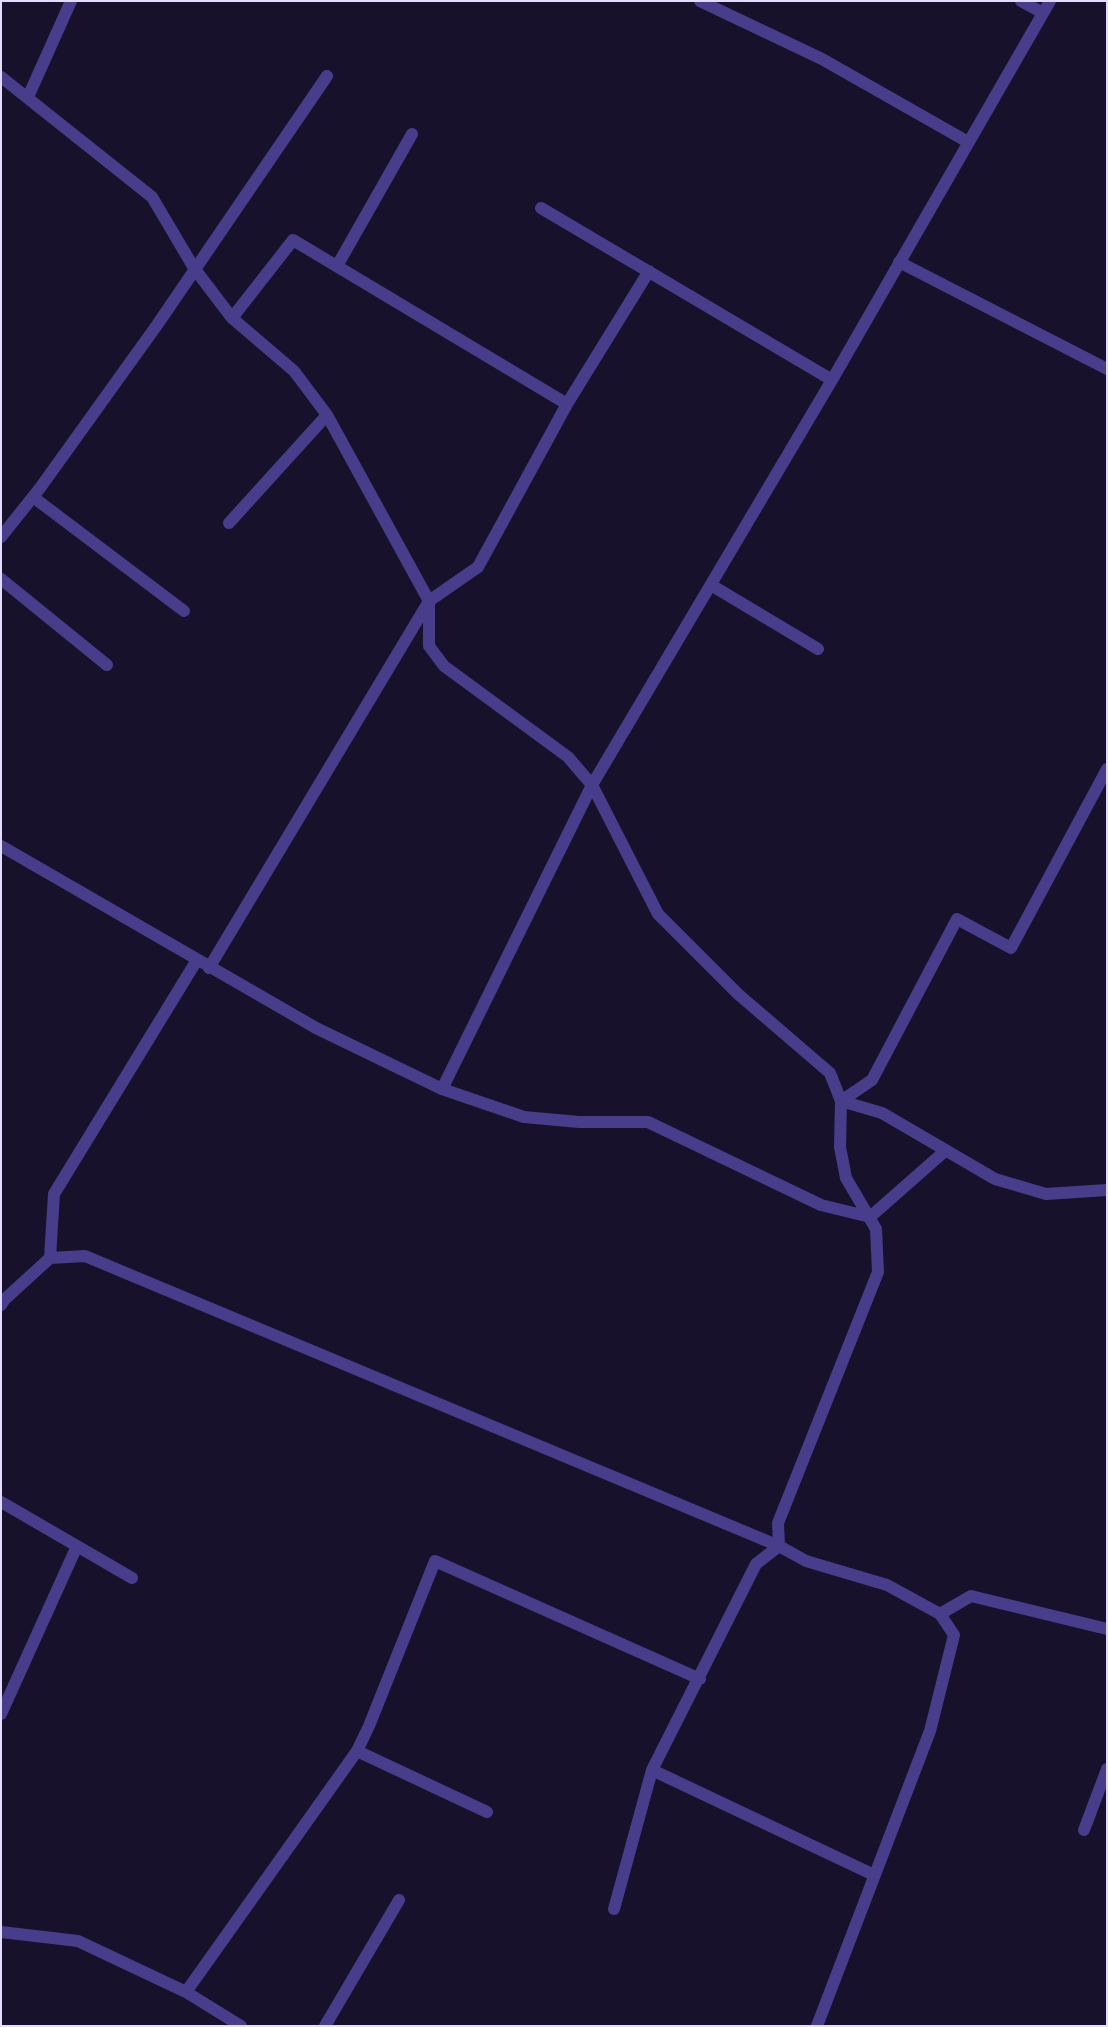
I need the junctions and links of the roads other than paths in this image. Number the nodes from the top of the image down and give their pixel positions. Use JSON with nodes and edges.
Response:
{"nodes":[{"id":1,"x":71,"y":1,"type":"edge"},
{"id":2,"x":700,"y":1,"type":"edge"},
{"id":3,"x":1021,"y":1,"type":"edge"},
{"id":4,"x":1050,"y":1,"type":"edge"},
{"id":5,"x":1043,"y":13,"type":"junction"},
{"id":6,"x":327,"y":76,"type":"dead end"},
{"id":7,"x":1,"y":77,"type":"edge"},
{"id":8,"x":28,"y":97,"type":"junction"},
{"id":9,"x":412,"y":134,"type":"dead end"},
{"id":10,"x":968,"y":142,"type":"junction"},
{"id":11,"x":541,"y":208,"type":"dead end"},
{"id":12,"x":899,"y":262,"type":"junction"},
{"id":13,"x":337,"y":266,"type":"junction"},
{"id":14,"x":194,"y":268,"type":"junction"},
{"id":15,"x":649,"y":271,"type":"junction"},
{"id":16,"x":232,"y":318,"type":"junction"},
{"id":17,"x":1107,"y":369,"type":"edge"},
{"id":18,"x":832,"y":380,"type":"junction"},
{"id":19,"x":567,"y":404,"type":"junction"},
{"id":20,"x":326,"y":414,"type":"junction"},
{"id":21,"x":33,"y":497,"type":"junction"},
{"id":22,"x":229,"y":523,"type":"dead end"},
{"id":23,"x":1,"y":537,"type":"edge"},
{"id":24,"x":1,"y":580,"type":"edge"},
{"id":25,"x":711,"y":585,"type":"junction"},
{"id":26,"x":429,"y":601,"type":"junction"},
{"id":27,"x":184,"y":611,"type":"dead end"},
{"id":28,"x":818,"y":649,"type":"dead end"},
{"id":29,"x":106,"y":665,"type":"dead end"},
{"id":30,"x":1107,"y":770,"type":"edge"},
{"id":31,"x":592,"y":785,"type":"junction"},
{"id":32,"x":1,"y":846,"type":"edge"},
{"id":33,"x":197,"y":960,"type":"junction"},
{"id":34,"x":209,"y":968,"type":"junction"},
{"id":35,"x":442,"y":1089,"type":"junction"},
{"id":36,"x":841,"y":1101,"type":"junction"},
{"id":37,"x":945,"y":1151,"type":"junction"},
{"id":38,"x":1107,"y":1190,"type":"edge"},
{"id":39,"x":870,"y":1218,"type":"junction"},
{"id":40,"x":50,"y":1258,"type":"junction"},
{"id":41,"x":3,"y":1300,"type":"edge"},
{"id":42,"x":1,"y":1502,"type":"edge"},
{"id":43,"x":77,"y":1546,"type":"junction"},
{"id":44,"x":779,"y":1546,"type":"junction"},
{"id":45,"x":132,"y":1578,"type":"dead end"},
{"id":46,"x":940,"y":1614,"type":"junction"},
{"id":47,"x":1107,"y":1629,"type":"edge"},
{"id":48,"x":700,"y":1678,"type":"junction"},
{"id":49,"x":1,"y":1714,"type":"edge"},
{"id":50,"x":356,"y":1751,"type":"junction"},
{"id":51,"x":1107,"y":1769,"type":"edge"},
{"id":52,"x":652,"y":1770,"type":"junction"},
{"id":53,"x":486,"y":1812,"type":"dead end"},
{"id":54,"x":1084,"y":1830,"type":"dead end"},
{"id":55,"x":874,"y":1875,"type":"junction"},
{"id":56,"x":399,"y":1900,"type":"dead end"},
{"id":57,"x":614,"y":1908,"type":"dead end"},
{"id":58,"x":1,"y":1932,"type":"edge"},
{"id":59,"x":186,"y":1992,"type":"junction"},
{"id":60,"x":241,"y":2026,"type":"edge"},
{"id":61,"x":325,"y":2026,"type":"edge"},
{"id":62,"x":816,"y":2026,"type":"edge"}],
"edges":[{"from":1,"to":8,"type":"street"},
{"from":2,"to":10,"type":"street"},
{"from":3,"to":5,"type":"street"},
{"from":4,"to":5,"type":"street"},
{"from":5,"to":10,"type":"street"},
{"from":6,"to":14,"type":"street"},
{"from":7,"to":8,"type":"street"},
{"from":8,"to":14,"type":"street"},
{"from":9,"to":13,"type":"street"},
{"from":10,"to":12,"type":"street"},
{"from":11,"to":15,"type":"street"},
{"from":12,"to":17,"type":"street"},
{"from":12,"to":18,"type":"street"},
{"from":13,"to":16,"type":"street"},
{"from":13,"to":19,"type":"street"},
{"from":14,"to":16,"type":"street"},
{"from":14,"to":21,"type":"street"},
{"from":15,"to":18,"type":"street"},
{"from":15,"to":19,"type":"street"},
{"from":16,"to":20,"type":"street"},
{"from":18,"to":25,"type":"street"},
{"from":19,"to":26,"type":"street"},
{"from":20,"to":22,"type":"street"},
{"from":20,"to":26,"type":"street"},
{"from":21,"to":23,"type":"street"},
{"from":21,"to":27,"type":"street"},
{"from":24,"to":29,"type":"street"},
{"from":25,"to":28,"type":"street"},
{"from":25,"to":31,"type":"street"},
{"from":26,"to":31,"type":"street"},
{"from":26,"to":34,"type":"street"},
{"from":30,"to":36,"type":"street"},
{"from":31,"to":35,"type":"street"},
{"from":31,"to":36,"type":"street"},
{"from":32,"to":33,"type":"street"},
{"from":33,"to":34,"type":"street"},
{"from":33,"to":40,"type":"street"},
{"from":34,"to":35,"type":"street"},
{"from":35,"to":39,"type":"street"},
{"from":36,"to":37,"type":"street"},
{"from":36,"to":39,"type":"street"},
{"from":37,"to":38,"type":"street"},
{"from":37,"to":39,"type":"street"},
{"from":39,"to":44,"type":"street"},
{"from":40,"to":41,"type":"street"},
{"from":40,"to":44,"type":"street"},
{"from":42,"to":43,"type":"street"},
{"from":43,"to":45,"type":"street"},
{"from":43,"to":49,"type":"street"},
{"from":44,"to":46,"type":"street"},
{"from":44,"to":48,"type":"street"},
{"from":46,"to":47,"type":"street"},
{"from":46,"to":55,"type":"street"},
{"from":48,"to":50,"type":"street"},
{"from":48,"to":52,"type":"street"},
{"from":50,"to":53,"type":"street"},
{"from":50,"to":59,"type":"street"},
{"from":51,"to":54,"type":"street"},
{"from":52,"to":55,"type":"street"},
{"from":52,"to":57,"type":"street"},
{"from":55,"to":62,"type":"street"},
{"from":56,"to":61,"type":"street"},
{"from":58,"to":59,"type":"street"},
{"from":59,"to":60,"type":"street"}]}
